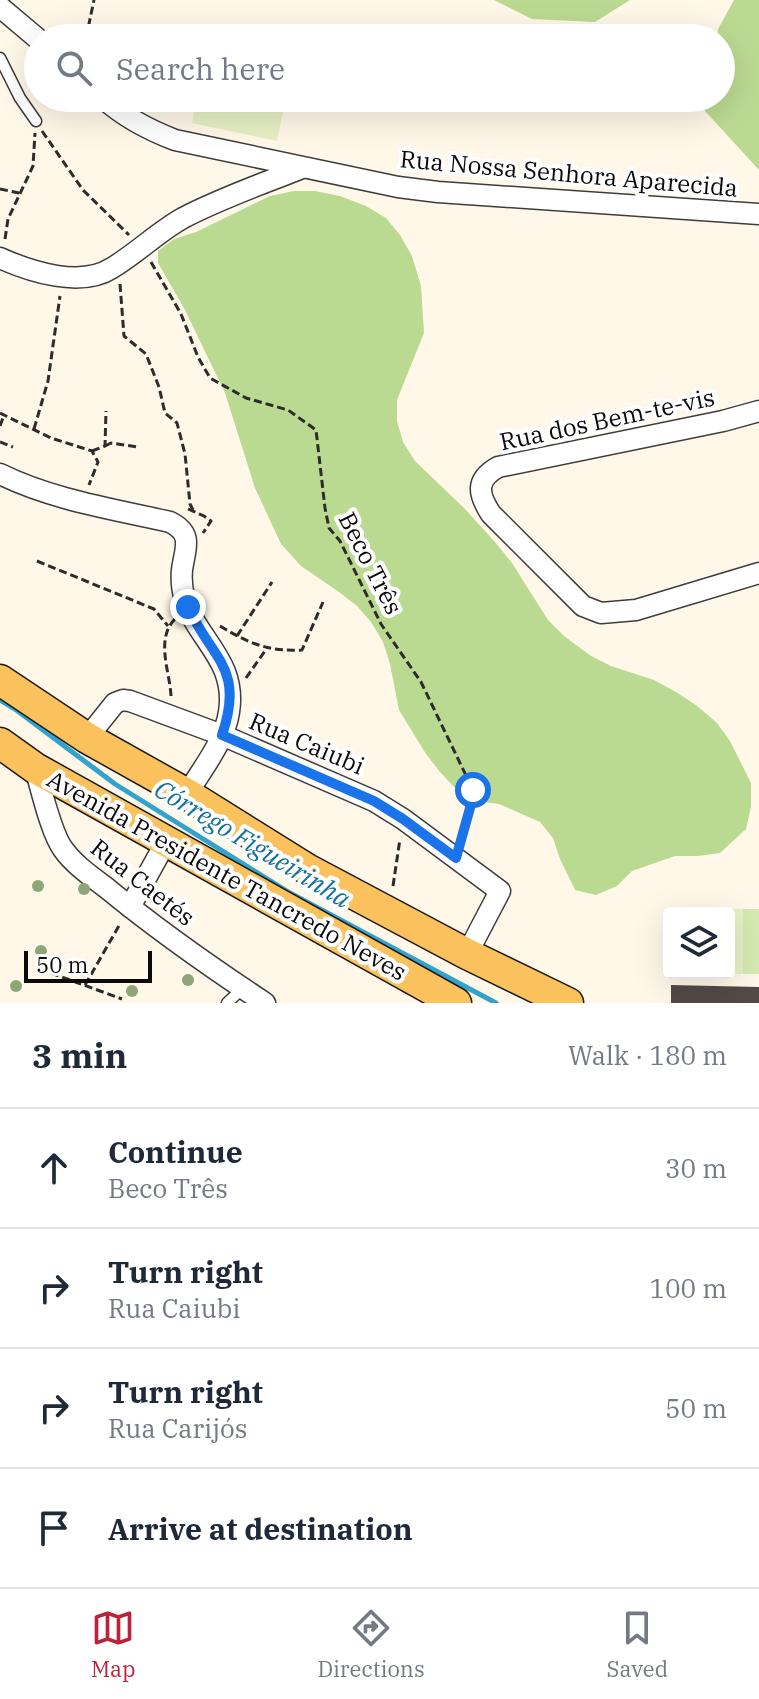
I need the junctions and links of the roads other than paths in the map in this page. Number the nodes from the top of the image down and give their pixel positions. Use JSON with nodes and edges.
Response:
{"nodes":[{"id":1,"x":3,"y":9,"type":"edge"},
{"id":2,"x":24,"y":27,"type":"edge"},
{"id":3,"x":0,"y":58,"type":"edge"},
{"id":4,"x":24,"y":104,"type":"edge"},
{"id":5,"x":30,"y":112,"type":"edge"},
{"id":6,"x":122,"y":112,"type":"edge"},
{"id":7,"x":36,"y":121,"type":"road end"},
{"id":8,"x":302,"y":168,"type":"junction"},
{"id":9,"x":759,"y":214,"type":"edge"},
{"id":10,"x":1,"y":258,"type":"edge"},
{"id":11,"x":759,"y":411,"type":"edge"},
{"id":12,"x":0,"y":474,"type":"edge"},
{"id":13,"x":759,"y":573,"type":"edge"},
{"id":14,"x":0,"y":680,"type":"edge"},
{"id":15,"x":222,"y":735,"type":"junction"},
{"id":16,"x":87,"y":738,"type":"junction"},
{"id":17,"x":0,"y":743,"type":"edge"},
{"id":18,"x":35,"y":768,"type":"junction"},
{"id":19,"x":187,"y":794,"type":"junction"},
{"id":20,"x":167,"y":840,"type":"junction"},
{"id":21,"x":130,"y":907,"type":"junction"},
{"id":22,"x":467,"y":954,"type":"junction"},
{"id":23,"x":243,"y":988,"type":"junction"},
{"id":24,"x":449,"y":1000,"type":"edge"},
{"id":25,"x":227,"y":1003,"type":"edge"},
{"id":26,"x":265,"y":1003,"type":"edge"},
{"id":27,"x":568,"y":1003,"type":"edge"}],
"edges":[{"from":1,"to":2,"type":"street"},
{"from":3,"to":4,"type":"lane"},
{"from":5,"to":7,"type":"lane"},
{"from":6,"to":8,"type":"street","name":"Rua Nossa Senhora Aparecida"},
{"from":8,"to":9,"type":"street","name":"Rua Nossa Senhora Aparecida"},
{"from":8,"to":10,"type":"street"},
{"from":11,"to":13,"type":"street","name":"Rua dos Bem-te-vis"},
{"from":12,"to":15,"type":"street"},
{"from":14,"to":16,"type":"main road","name":"Avenida Presidente Tancredo Neves"},
{"from":15,"to":16,"type":"street","name":"Rua Caiubi"},
{"from":15,"to":19,"type":"street"},
{"from":15,"to":22,"type":"street","name":"Rua Caiubi"},
{"from":16,"to":19,"type":"main road","name":"Avenida Presidente Tancredo Neves"},
{"from":17,"to":18,"type":"main road","name":"Avenida Presidente Tancredo Neves"},
{"from":18,"to":20,"type":"main road","name":"Avenida Presidente Tancredo Neves"},
{"from":18,"to":21,"type":"street","name":"Rua Caetés"},
{"from":19,"to":22,"type":"main road","name":"Avenida Presidente Tancredo Neves"},
{"from":20,"to":21,"type":"street"},
{"from":20,"to":24,"type":"main road","name":"Avenida Presidente Tancredo Neves"},
{"from":21,"to":23,"type":"street","name":"Rua Caetés"},
{"from":22,"to":24,"type":"main road"},
{"from":22,"to":27,"type":"main road","name":"Avenida Presidente Tancredo Neves"},
{"from":23,"to":25,"type":"lane"},
{"from":23,"to":26,"type":"street","name":"Rua Caetés"}]}
